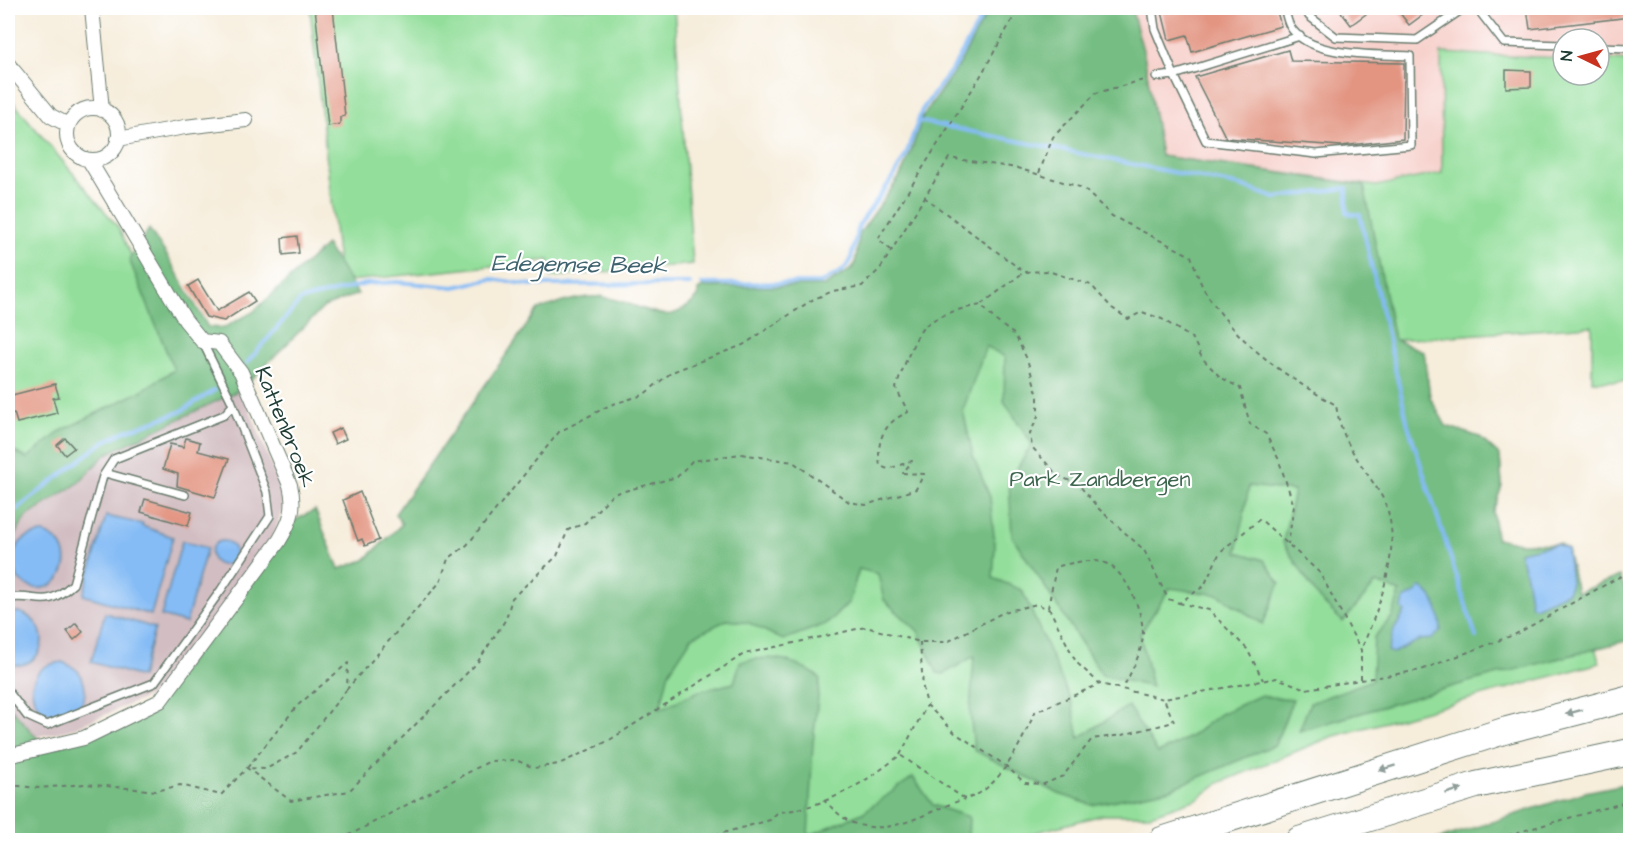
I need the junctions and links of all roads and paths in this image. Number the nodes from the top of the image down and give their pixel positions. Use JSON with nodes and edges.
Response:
{"nodes":[{"id":1,"x":92,"y":8,"type":"edge"},
{"id":2,"x":1016,"y":8,"type":"edge"},
{"id":3,"x":1152,"y":8,"type":"edge"},
{"id":4,"x":1284,"y":8,"type":"edge"},
{"id":5,"x":1306,"y":8,"type":"edge"},
{"id":6,"x":1464,"y":8,"type":"edge"},
{"id":7,"x":1477,"y":8,"type":"edge"},
{"id":8,"x":1300,"y":36,"type":"junction"},
{"id":9,"x":1551,"y":45,"type":"edge"},
{"id":10,"x":1611,"y":47,"type":"edge"},
{"id":11,"x":1630,"y":48,"type":"edge"},
{"id":12,"x":8,"y":64,"type":"edge"},
{"id":13,"x":1174,"y":75,"type":"junction"},
{"id":14,"x":1156,"y":77,"type":"joint"},
{"id":15,"x":102,"y":110,"type":"junction"},
{"id":16,"x":246,"y":120,"type":"dead end"},
{"id":17,"x":68,"y":125,"type":"junction"},
{"id":18,"x":118,"y":139,"type":"junction"},
{"id":19,"x":89,"y":160,"type":"junction"},
{"id":20,"x":1039,"y":174,"type":"junction"},
{"id":21,"x":924,"y":197,"type":"junction"},
{"id":22,"x":891,"y":250,"type":"junction"},
{"id":23,"x":1024,"y":272,"type":"junction"},
{"id":24,"x":981,"y":305,"type":"junction"},
{"id":25,"x":202,"y":341,"type":"junction"},
{"id":26,"x":233,"y":405,"type":"junction"},
{"id":27,"x":105,"y":473,"type":"junction"},
{"id":28,"x":185,"y":495,"type":"dead end"},
{"id":29,"x":1288,"y":544,"type":"junction"},
{"id":30,"x":1630,"y":571,"type":"edge"},
{"id":31,"x":8,"y":598,"type":"edge"},
{"id":32,"x":1179,"y":603,"type":"junction"},
{"id":33,"x":1048,"y":608,"type":"junction"},
{"id":34,"x":920,"y":642,"type":"junction"},
{"id":35,"x":1361,"y":650,"type":"junction"},
{"id":36,"x":1361,"y":680,"type":"junction"},
{"id":37,"x":1263,"y":681,"type":"junction"},
{"id":38,"x":1100,"y":684,"type":"junction"},
{"id":39,"x":1123,"y":688,"type":"junction"},
{"id":40,"x":347,"y":689,"type":"junction"},
{"id":41,"x":8,"y":691,"type":"edge"},
{"id":42,"x":1630,"y":698,"type":"edge"},
{"id":43,"x":1164,"y":699,"type":"junction"},
{"id":44,"x":927,"y":705,"type":"junction"},
{"id":45,"x":1630,"y":752,"type":"edge"},
{"id":46,"x":900,"y":755,"type":"junction"},
{"id":47,"x":8,"y":756,"type":"edge"},
{"id":48,"x":1005,"y":765,"type":"junction"},
{"id":49,"x":246,"y":768,"type":"junction"},
{"id":50,"x":8,"y":786,"type":"edge"},
{"id":51,"x":965,"y":799,"type":"junction"},
{"id":52,"x":823,"y":800,"type":"junction"},
{"id":53,"x":1630,"y":801,"type":"edge"},
{"id":54,"x":340,"y":840,"type":"edge"},
{"id":55,"x":698,"y":840,"type":"edge"},
{"id":56,"x":1162,"y":840,"type":"edge"},
{"id":57,"x":1299,"y":840,"type":"edge"},
{"id":58,"x":1490,"y":840,"type":"edge"}],
"edges":[{"from":1,"to":15,"type":"street"},
{"from":2,"to":22,"type":"path"},
{"from":3,"to":13,"type":"lane"},
{"from":4,"to":8,"type":"lane"},
{"from":5,"to":6,"type":"lane"},
{"from":7,"to":9,"type":"lane"},
{"from":8,"to":13,"type":"lane"},
{"from":8,"to":13,"type":"lane"},
{"from":10,"to":11,"type":"lane"},
{"from":12,"to":17,"type":"street"},
{"from":13,"to":14,"type":"lane"},
{"from":14,"to":20,"type":"path"},
{"from":15,"to":17,"type":"street"},
{"from":15,"to":18,"type":"street"},
{"from":16,"to":18,"type":"street"},
{"from":17,"to":19,"type":"street","name":"Kattenbroek"},
{"from":18,"to":19,"type":"street"},
{"from":19,"to":25,"type":"street","name":"Kattenbroek"},
{"from":20,"to":21,"type":"path"},
{"from":20,"to":35,"type":"path"},
{"from":21,"to":22,"type":"path"},
{"from":21,"to":23,"type":"path"},
{"from":22,"to":40,"type":"path"},
{"from":23,"to":24,"type":"path"},
{"from":23,"to":29,"type":"path"},
{"from":24,"to":32,"type":"path"},
{"from":24,"to":49,"type":"path"},
{"from":25,"to":26,"type":"lane"},
{"from":25,"to":47,"type":"street","name":"Kattenbroek"},
{"from":26,"to":27,"type":"lane"},
{"from":26,"to":41,"type":"lane"},
{"from":27,"to":28,"type":"lane"},
{"from":27,"to":31,"type":"lane"},
{"from":29,"to":32,"type":"path"},
{"from":29,"to":35,"type":"path"},
{"from":30,"to":36,"type":"path"},
{"from":32,"to":37,"type":"path"},
{"from":33,"to":34,"type":"path"},
{"from":33,"to":38,"type":"path"},
{"from":33,"to":39,"type":"path"},
{"from":34,"to":44,"type":"path"},
{"from":34,"to":54,"type":"path"},
{"from":35,"to":36,"type":"path"},
{"from":36,"to":37,"type":"path"},
{"from":37,"to":43,"type":"path"},
{"from":38,"to":39,"type":"path"},
{"from":38,"to":48,"type":"path"},
{"from":39,"to":43,"type":"path"},
{"from":40,"to":49,"type":"path"},
{"from":40,"to":49,"type":"path"},
{"from":42,"to":56,"type":"highway","one_way":true},
{"from":43,"to":48,"type":"path"},
{"from":44,"to":46,"type":"path"},
{"from":44,"to":48,"type":"path"},
{"from":57,"to":45,"type":"highway","one_way":true},
{"from":46,"to":51,"type":"path"},
{"from":46,"to":52,"type":"path"},
{"from":48,"to":51,"type":"path"},
{"from":49,"to":50,"type":"path"},
{"from":51,"to":52,"type":"path"},
{"from":52,"to":55,"type":"path"},
{"from":53,"to":58,"type":"path"}]}
